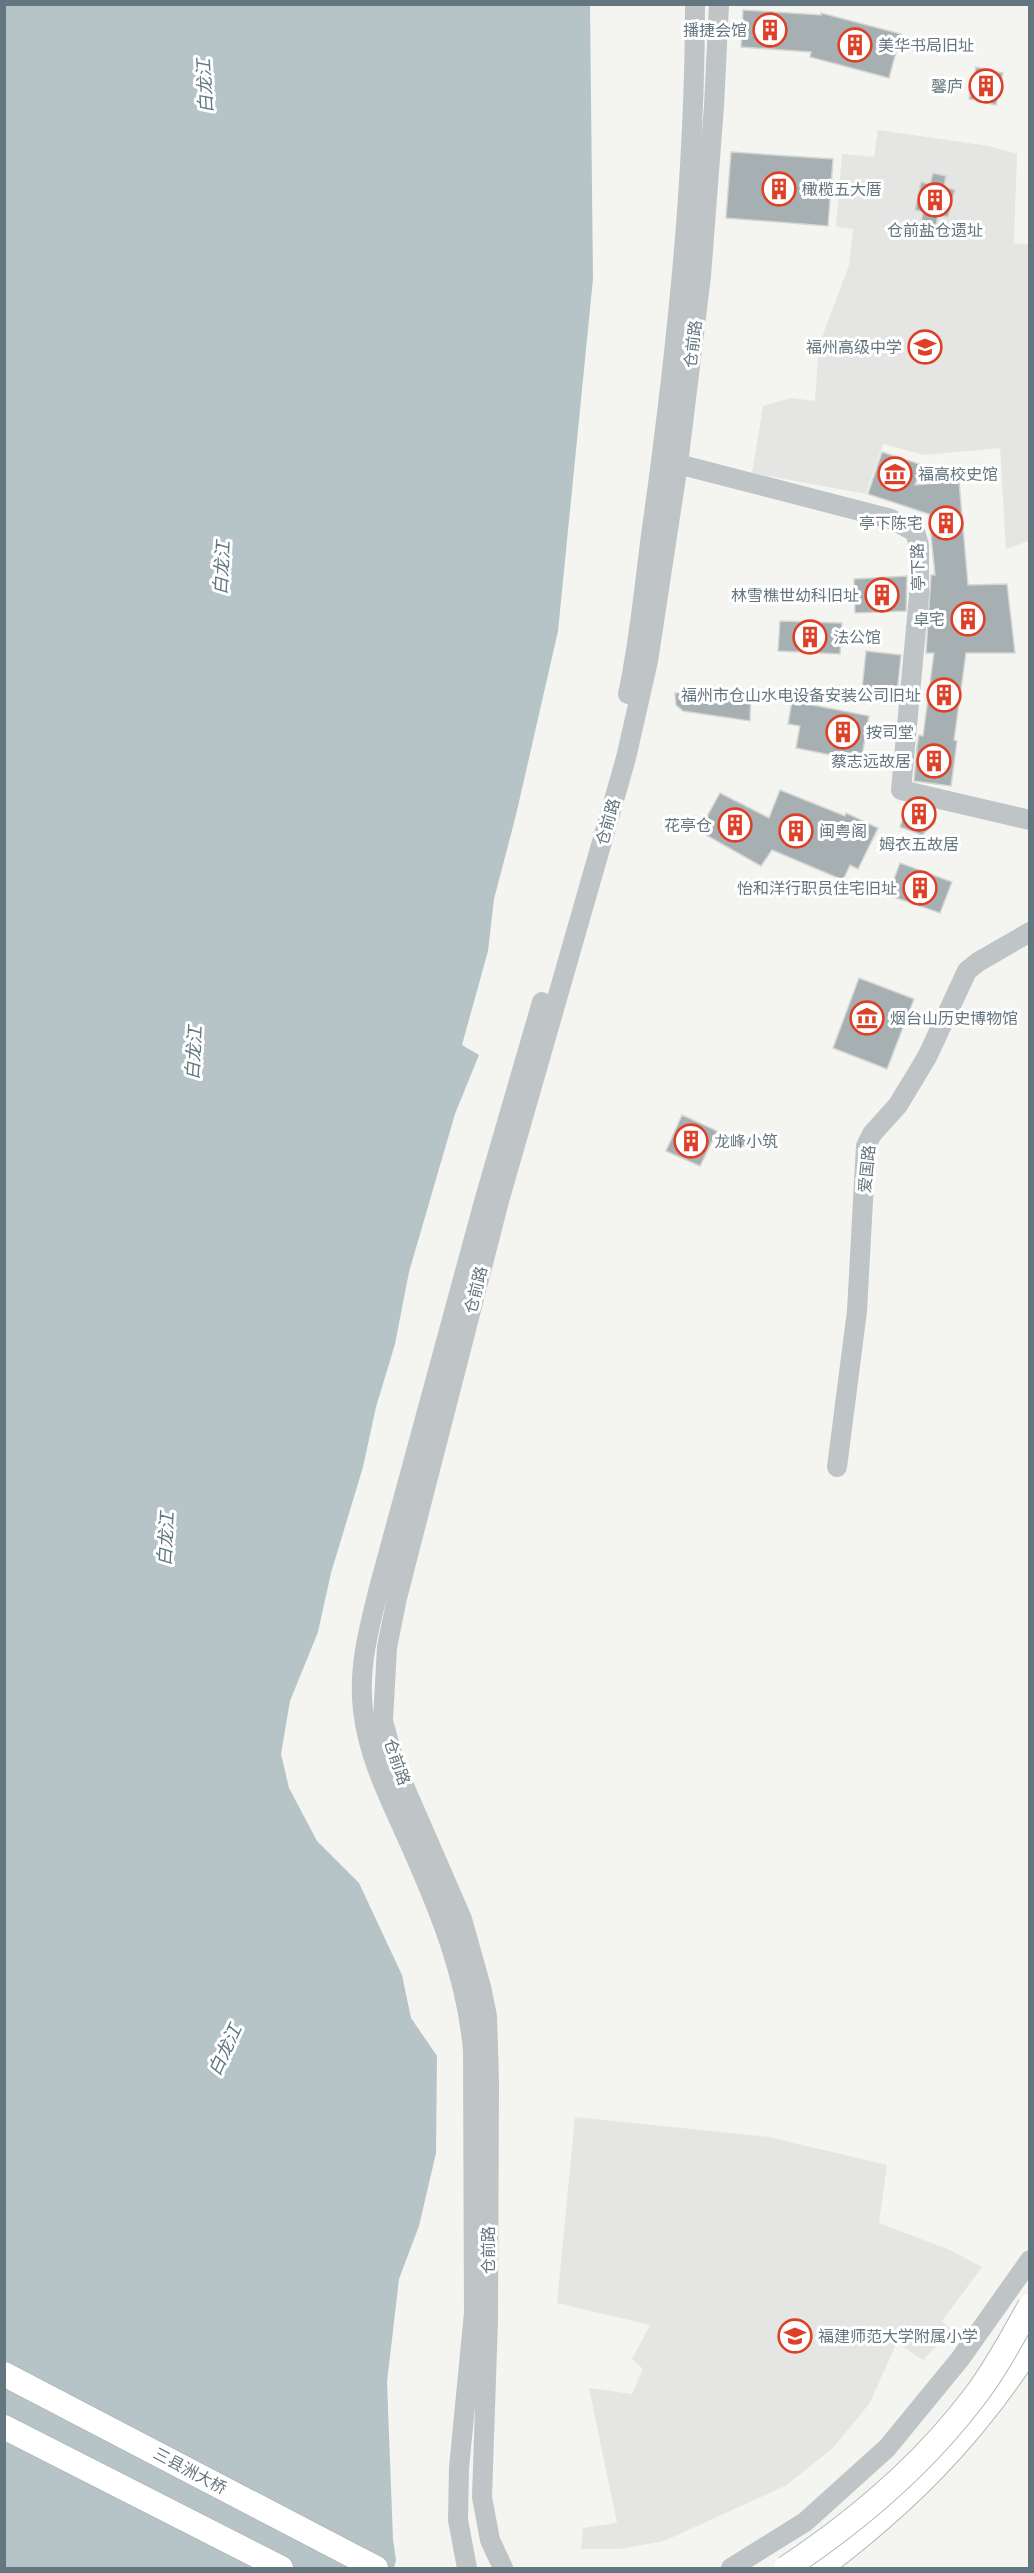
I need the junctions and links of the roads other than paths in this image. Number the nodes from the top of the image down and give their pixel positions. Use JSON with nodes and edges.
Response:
{"nodes":[{"id":1,"x":695,"y":4,"type":"edge"},
{"id":2,"x":718,"y":4,"type":"edge"},
{"id":3,"x":678,"y":464,"type":"junction"},
{"id":4,"x":1029,"y":820,"type":"edge"},
{"id":5,"x":1029,"y":932,"type":"edge"},
{"id":6,"x":837,"y":1467,"type":"dead end"},
{"id":7,"x":1029,"y":2260,"type":"edge"},
{"id":8,"x":1029,"y":2306,"type":"edge"},
{"id":9,"x":996,"y":2308,"type":"junction"},
{"id":10,"x":1029,"y":2327,"type":"edge"},
{"id":11,"x":1029,"y":2347,"type":"edge"},
{"id":12,"x":4,"y":2374,"type":"edge"},
{"id":13,"x":1029,"y":2374,"type":"edge"},
{"id":14,"x":4,"y":2427,"type":"edge"},
{"id":15,"x":281,"y":2568,"type":"edge"},
{"id":16,"x":376,"y":2568,"type":"edge"},
{"id":17,"x":467,"y":2568,"type":"edge"},
{"id":18,"x":503,"y":2568,"type":"edge"},
{"id":19,"x":731,"y":2568,"type":"edge"},
{"id":20,"x":786,"y":2568,"type":"edge"},
{"id":21,"x":820,"y":2568,"type":"edge"},
{"id":22,"x":839,"y":2568,"type":"edge"}],
"edges":[{"from":1,"to":17,"type":"street","name":"仓前路"},
{"from":2,"to":3,"type":"street","name":"仓前路"},
{"from":3,"to":4,"type":"street","name":"亭下路"},
{"from":3,"to":18,"type":"street","name":"仓前路"},
{"from":5,"to":6,"type":"street","name":"爱国路"},
{"from":7,"to":9,"type":"street"},
{"from":8,"to":20,"type":"main road","bridge":true},
{"from":9,"to":10,"type":"street"},
{"from":9,"to":19,"type":"street"},
{"from":11,"to":21,"type":"main road"},
{"from":12,"to":16,"type":"main road","name":"三县洲大桥"},
{"from":13,"to":22,"type":"main road"},
{"from":14,"to":15,"type":"main road"}]}
